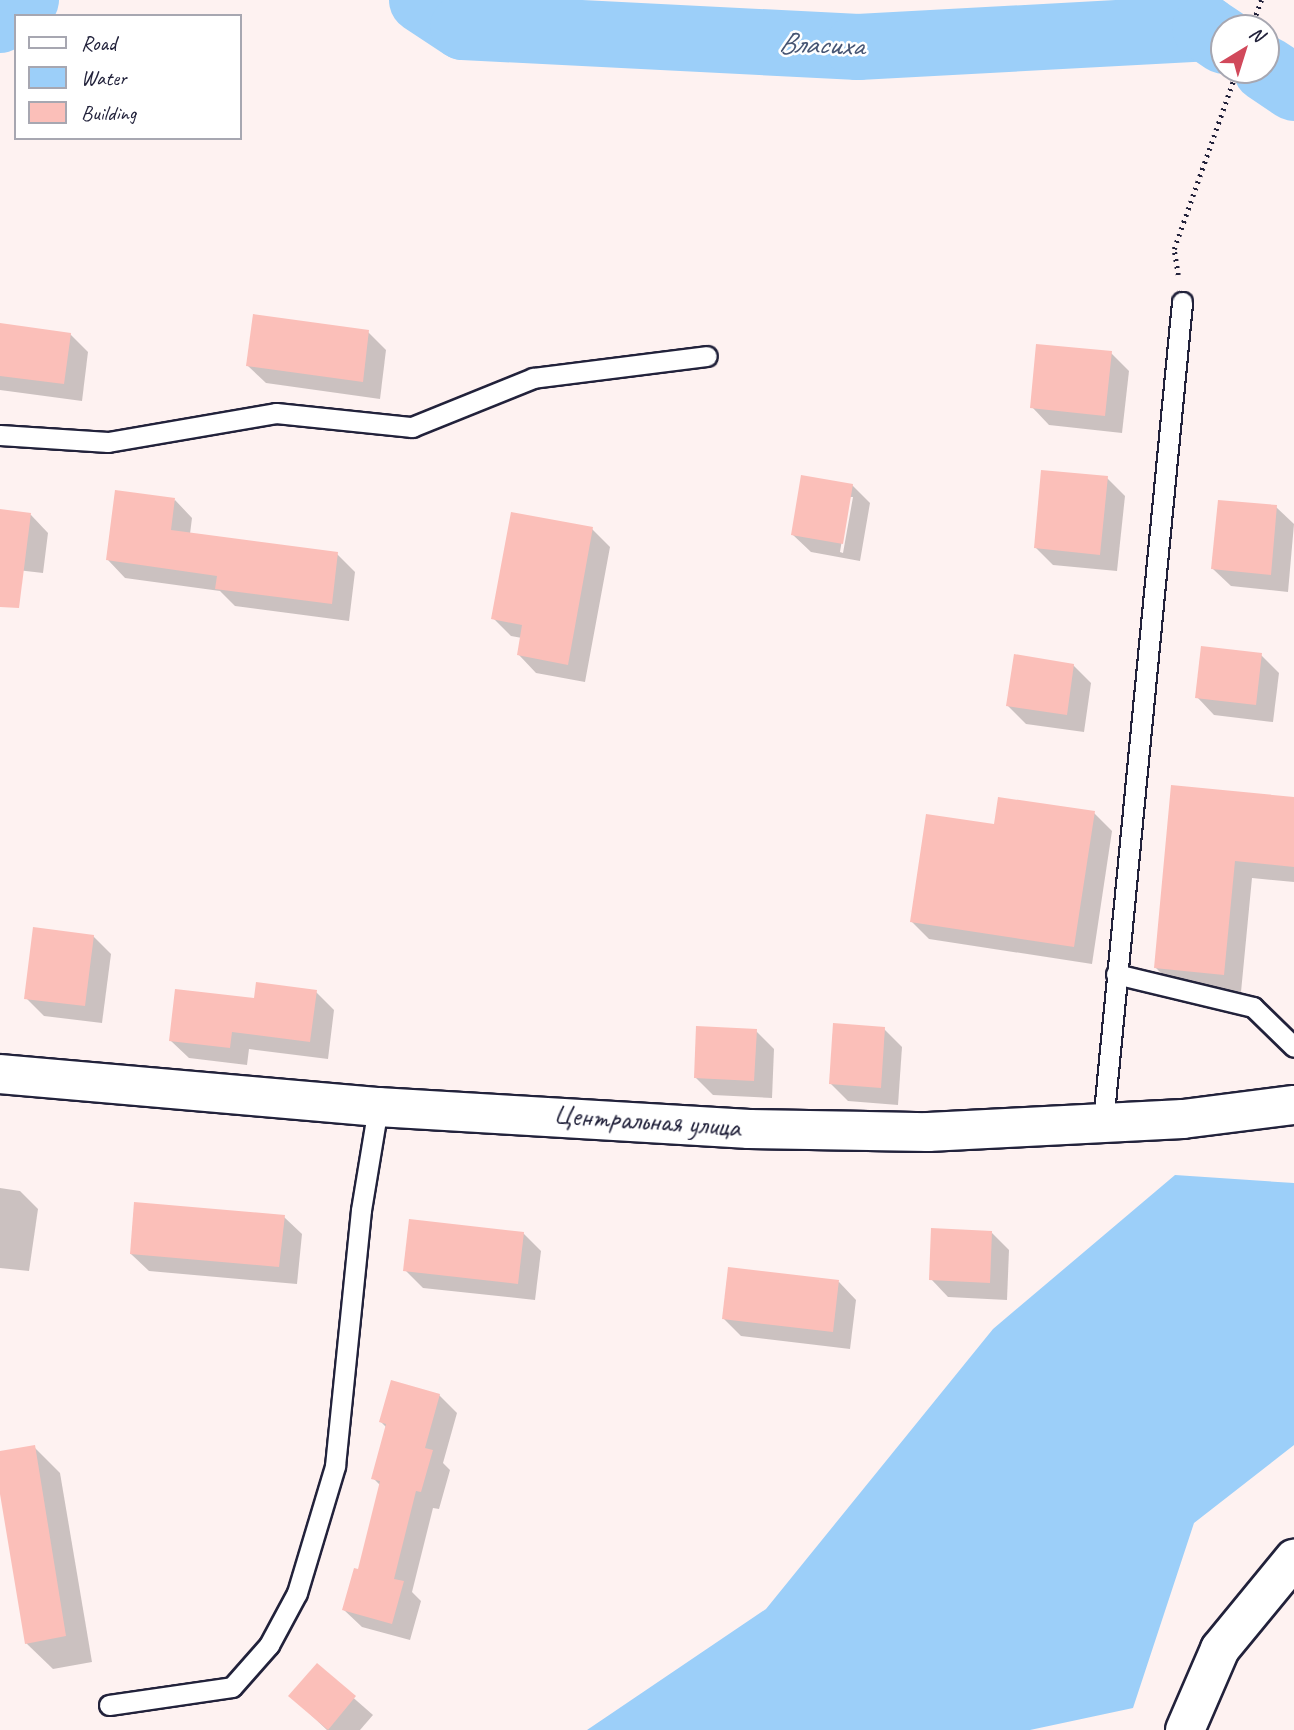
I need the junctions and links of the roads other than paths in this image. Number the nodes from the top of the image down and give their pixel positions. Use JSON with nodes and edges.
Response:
{"nodes":[{"id":1,"x":1182,"y":302,"type":"road end"},
{"id":2,"x":707,"y":356,"type":"dead end"},
{"id":3,"x":0,"y":435,"type":"edge"},
{"id":4,"x":1116,"y":974,"type":"junction"},
{"id":5,"x":1294,"y":1047,"type":"edge"},
{"id":6,"x":0,"y":1074,"type":"edge"},
{"id":7,"x":1294,"y":1105,"type":"edge"},
{"id":8,"x":378,"y":1107,"type":"junction"},
{"id":9,"x":1103,"y":1123,"type":"junction"},
{"id":10,"x":1294,"y":1559,"type":"edge"},
{"id":11,"x":109,"y":1705,"type":"dead end"},
{"id":12,"x":1185,"y":1730,"type":"edge"}],
"edges":[{"from":1,"to":4,"type":"lane"},
{"from":2,"to":3,"type":"lane"},
{"from":4,"to":5,"type":"lane"},
{"from":4,"to":9,"type":"lane"},
{"from":6,"to":8,"type":"street","name":"Центральная улица"},
{"from":7,"to":9,"type":"street","name":"Центральная улица"},
{"from":8,"to":9,"type":"street","name":"Центральная улица"},
{"from":8,"to":11,"type":"lane"},
{"from":10,"to":12,"type":"street"}]}
